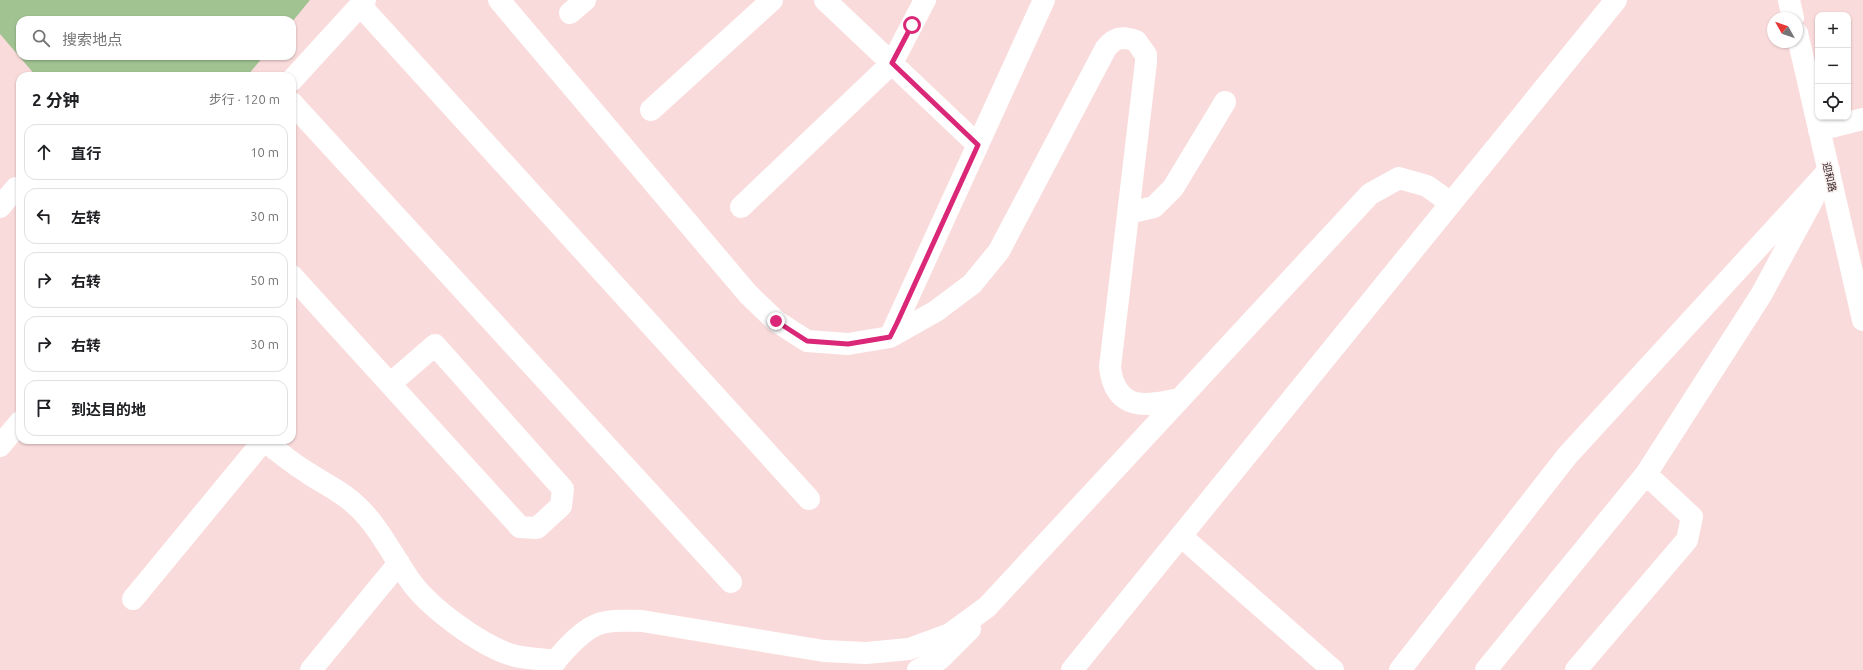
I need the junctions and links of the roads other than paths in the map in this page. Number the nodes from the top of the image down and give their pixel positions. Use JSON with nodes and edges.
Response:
{"nodes":[{"id":1,"x":499,"y":0,"type":"edge"},
{"id":2,"x":772,"y":0,"type":"edge"},
{"id":3,"x":826,"y":0,"type":"edge"},
{"id":4,"x":925,"y":0,"type":"edge"},
{"id":5,"x":1044,"y":0,"type":"edge"},
{"id":6,"x":1616,"y":0,"type":"edge"},
{"id":7,"x":1789,"y":0,"type":"edge"},
{"id":8,"x":362,"y":2,"type":"edge"},
{"id":9,"x":1792,"y":12,"type":"edge"},
{"id":10,"x":1800,"y":48,"type":"edge"},
{"id":11,"x":892,"y":63,"type":"junction"},
{"id":12,"x":296,"y":76,"type":"edge"},
{"id":13,"x":1225,"y":102,"type":"dead end"},
{"id":14,"x":296,"y":107,"type":"edge"},
{"id":15,"x":651,"y":110,"type":"dead end"},
{"id":16,"x":1863,"y":119,"type":"edge"},
{"id":17,"x":1819,"y":130,"type":"junction"},
{"id":18,"x":978,"y":145,"type":"junction"},
{"id":19,"x":1829,"y":170,"type":"junction"},
{"id":20,"x":12,"y":185,"type":"edge"},
{"id":21,"x":1451,"y":203,"type":"junction"},
{"id":22,"x":0,"y":207,"type":"edge"},
{"id":23,"x":741,"y":207,"type":"dead end"},
{"id":24,"x":1128,"y":213,"type":"junction"},
{"id":25,"x":296,"y":280,"type":"edge"},
{"id":26,"x":1863,"y":320,"type":"edge"},
{"id":27,"x":890,"y":337,"type":"junction"},
{"id":28,"x":390,"y":384,"type":"junction"},
{"id":29,"x":1179,"y":399,"type":"junction"},
{"id":30,"x":16,"y":427,"type":"edge"},
{"id":31,"x":261,"y":444,"type":"edge"},
{"id":32,"x":269,"y":444,"type":"edge"},
{"id":33,"x":0,"y":446,"type":"edge"},
{"id":34,"x":1646,"y":474,"type":"junction"},
{"id":35,"x":809,"y":499,"type":"dead end"},
{"id":36,"x":1181,"y":536,"type":"junction"},
{"id":37,"x":399,"y":563,"type":"junction"},
{"id":38,"x":731,"y":582,"type":"dead end"},
{"id":39,"x":132,"y":599,"type":"dead end"},
{"id":40,"x":987,"y":607,"type":"junction"},
{"id":41,"x":552,"y":665,"type":"edge"},
{"id":42,"x":311,"y":670,"type":"edge"},
{"id":43,"x":918,"y":670,"type":"edge"},
{"id":44,"x":1072,"y":670,"type":"edge"},
{"id":45,"x":1333,"y":670,"type":"edge"},
{"id":46,"x":1400,"y":670,"type":"edge"},
{"id":47,"x":1486,"y":670,"type":"edge"},
{"id":48,"x":1576,"y":670,"type":"edge"}],
"edges":[{"from":1,"to":27,"type":"main road"},
{"from":2,"to":15,"type":"main road"},
{"from":3,"to":11,"type":"main road"},
{"from":4,"to":11,"type":"main road"},
{"from":5,"to":18,"type":"main road"},
{"from":6,"to":21,"type":"main road"},
{"from":7,"to":9,"type":"main road"},
{"from":8,"to":12,"type":"main road"},
{"from":8,"to":35,"type":"main road"},
{"from":10,"to":17,"type":"main road","name":"迎和路"},
{"from":11,"to":18,"type":"main road"},
{"from":11,"to":23,"type":"main road"},
{"from":13,"to":24,"type":"main road"},
{"from":14,"to":38,"type":"main road"},
{"from":16,"to":17,"type":"main road"},
{"from":17,"to":19,"type":"main road","name":"迎和路"},
{"from":18,"to":27,"type":"main road"},
{"from":19,"to":26,"type":"main road","name":"迎和路"},
{"from":19,"to":34,"type":"main road"},
{"from":19,"to":46,"type":"main road"},
{"from":20,"to":22,"type":"main road"},
{"from":21,"to":29,"type":"main road"},
{"from":21,"to":36,"type":"main road"},
{"from":24,"to":27,"type":"main road"},
{"from":24,"to":29,"type":"main road"},
{"from":25,"to":28,"type":"main road"},
{"from":28,"to":28,"type":"main road"},
{"from":29,"to":40,"type":"main road"},
{"from":30,"to":33,"type":"main road"},
{"from":31,"to":39,"type":"main road"},
{"from":32,"to":37,"type":"main road"},
{"from":34,"to":47,"type":"main road"},
{"from":34,"to":48,"type":"main road"},
{"from":36,"to":44,"type":"main road"},
{"from":36,"to":45,"type":"main road"},
{"from":37,"to":41,"type":"main road"},
{"from":37,"to":42,"type":"main road"},
{"from":40,"to":41,"type":"main road"},
{"from":40,"to":43,"type":"main road"}]}
